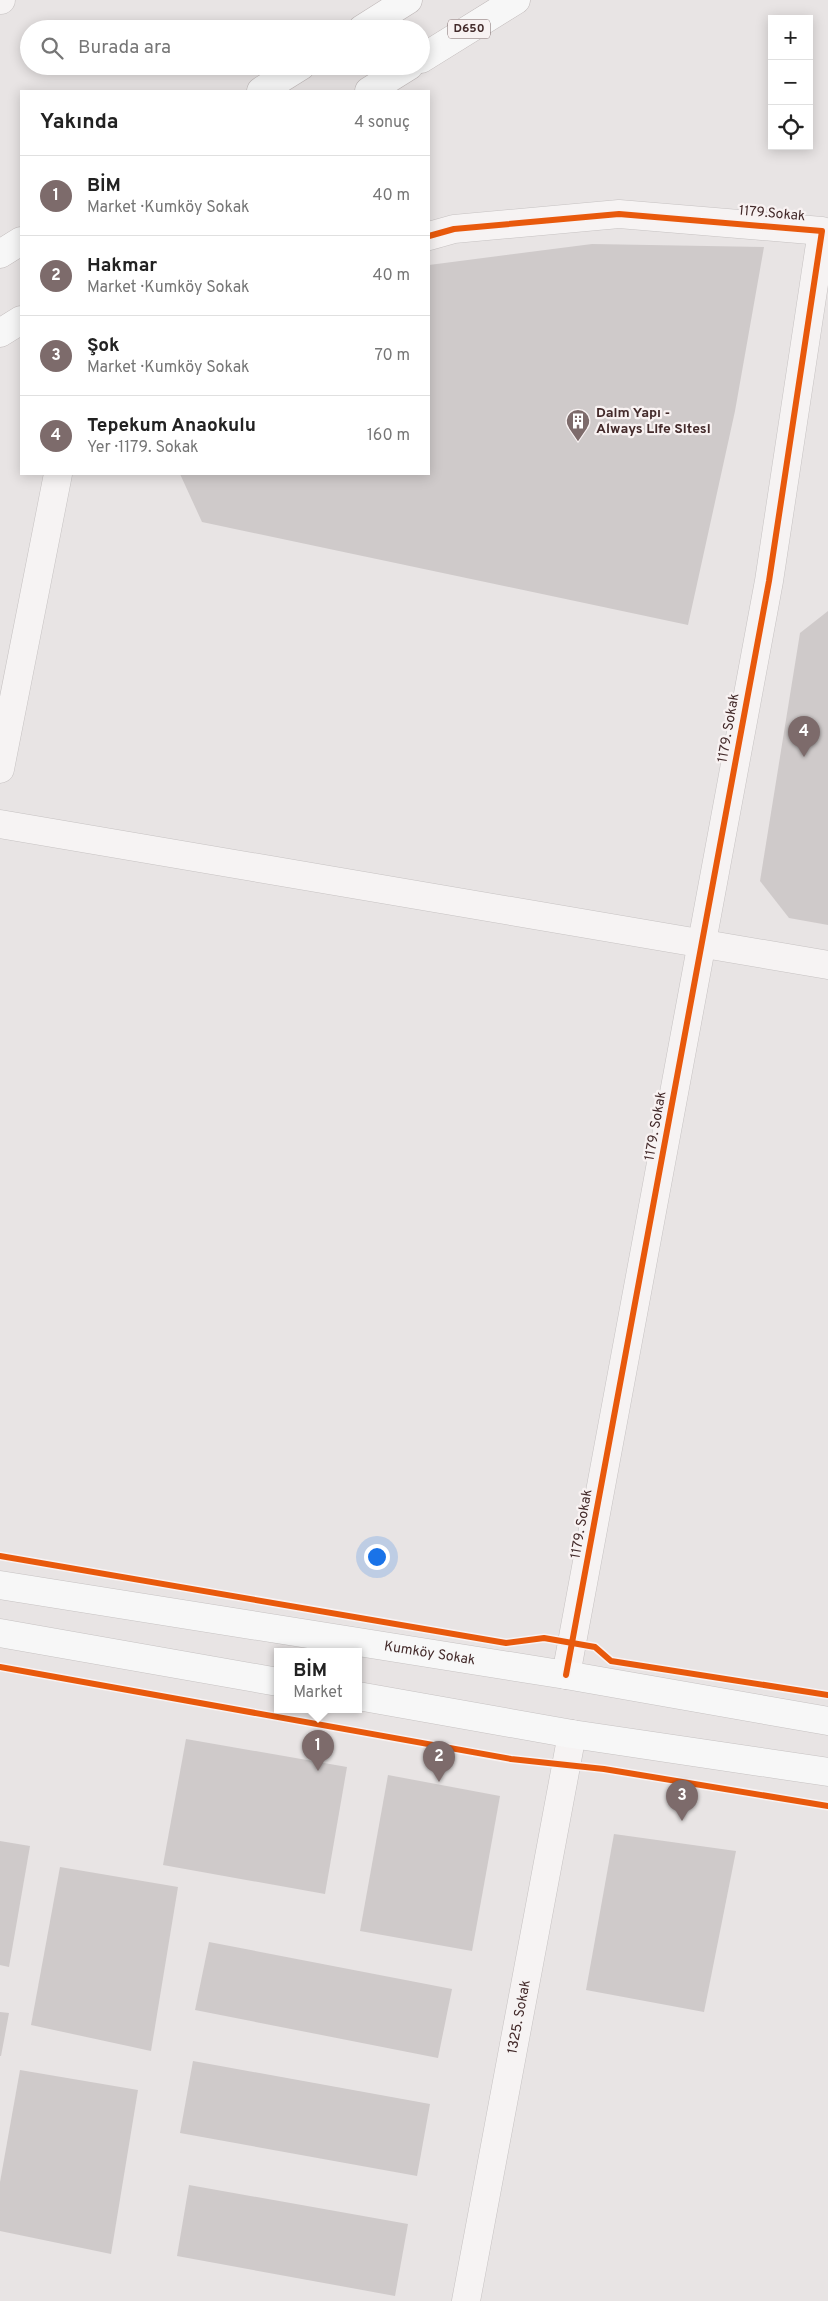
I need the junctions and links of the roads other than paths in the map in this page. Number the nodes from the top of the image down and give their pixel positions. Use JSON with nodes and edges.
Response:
{"nodes":[{"id":1,"x":408,"y":0,"type":"edge"},
{"id":2,"x":516,"y":0,"type":"edge"},
{"id":3,"x":376,"y":20,"type":"edge"},
{"id":4,"x":430,"y":53,"type":"edge"},
{"id":5,"x":287,"y":75,"type":"edge"},
{"id":6,"x":395,"y":75,"type":"edge"},
{"id":7,"x":263,"y":90,"type":"edge"},
{"id":8,"x":371,"y":90,"type":"edge"},
{"id":9,"x":825,"y":228,"type":"edge"},
{"id":10,"x":430,"y":236,"type":"edge"},
{"id":11,"x":20,"y":241,"type":"edge"},
{"id":12,"x":0,"y":254,"type":"edge"},
{"id":13,"x":20,"y":321,"type":"edge"},
{"id":14,"x":0,"y":333,"type":"edge"},
{"id":15,"x":58,"y":475,"type":"edge"},
{"id":16,"x":769,"y":581,"type":"joint"},
{"id":17,"x":0,"y":769,"type":"edge"},
{"id":18,"x":0,"y":824,"type":"edge"},
{"id":19,"x":702,"y":943,"type":"junction"},
{"id":20,"x":828,"y":964,"type":"edge"},
{"id":21,"x":0,"y":1585,"type":"edge"},
{"id":22,"x":0,"y":1633,"type":"edge"},
{"id":23,"x":566,"y":1675,"type":"junction"},
{"id":24,"x":274,"y":1681,"type":"edge"},
{"id":25,"x":362,"y":1697,"type":"edge"},
{"id":26,"x":828,"y":1721,"type":"edge"},
{"id":27,"x":572,"y":1734,"type":"junction"},
{"id":28,"x":828,"y":1772,"type":"edge"},
{"id":29,"x":466,"y":2301,"type":"edge"}],
"edges":[{"from":1,"to":3,"type":"main road"},
{"from":2,"to":4,"type":"main road","number":"D650"},
{"from":5,"to":7,"type":"main road"},
{"from":6,"to":8,"type":"main road"},
{"from":9,"to":10,"type":"street","name":"1179.Sokak"},
{"from":9,"to":16,"type":"street","name":"1179.Sokak"},
{"from":11,"to":12,"type":"main road"},
{"from":13,"to":14,"type":"main road"},
{"from":15,"to":17,"type":"street"},
{"from":16,"to":19,"type":"street","name":"1179. Sokak"},
{"from":18,"to":19,"type":"street"},
{"from":19,"to":20,"type":"street"},
{"from":19,"to":23,"type":"street","name":"1179. Sokak"},
{"from":21,"to":23,"type":"main road","name":"Kumköy Sokak"},
{"from":22,"to":24,"type":"main road"},
{"from":23,"to":26,"type":"main road","name":"Kumköy Sokak"},
{"from":25,"to":27,"type":"main road"},
{"from":27,"to":28,"type":"main road"},
{"from":27,"to":29,"type":"street","name":"1325. Sokak"}]}
